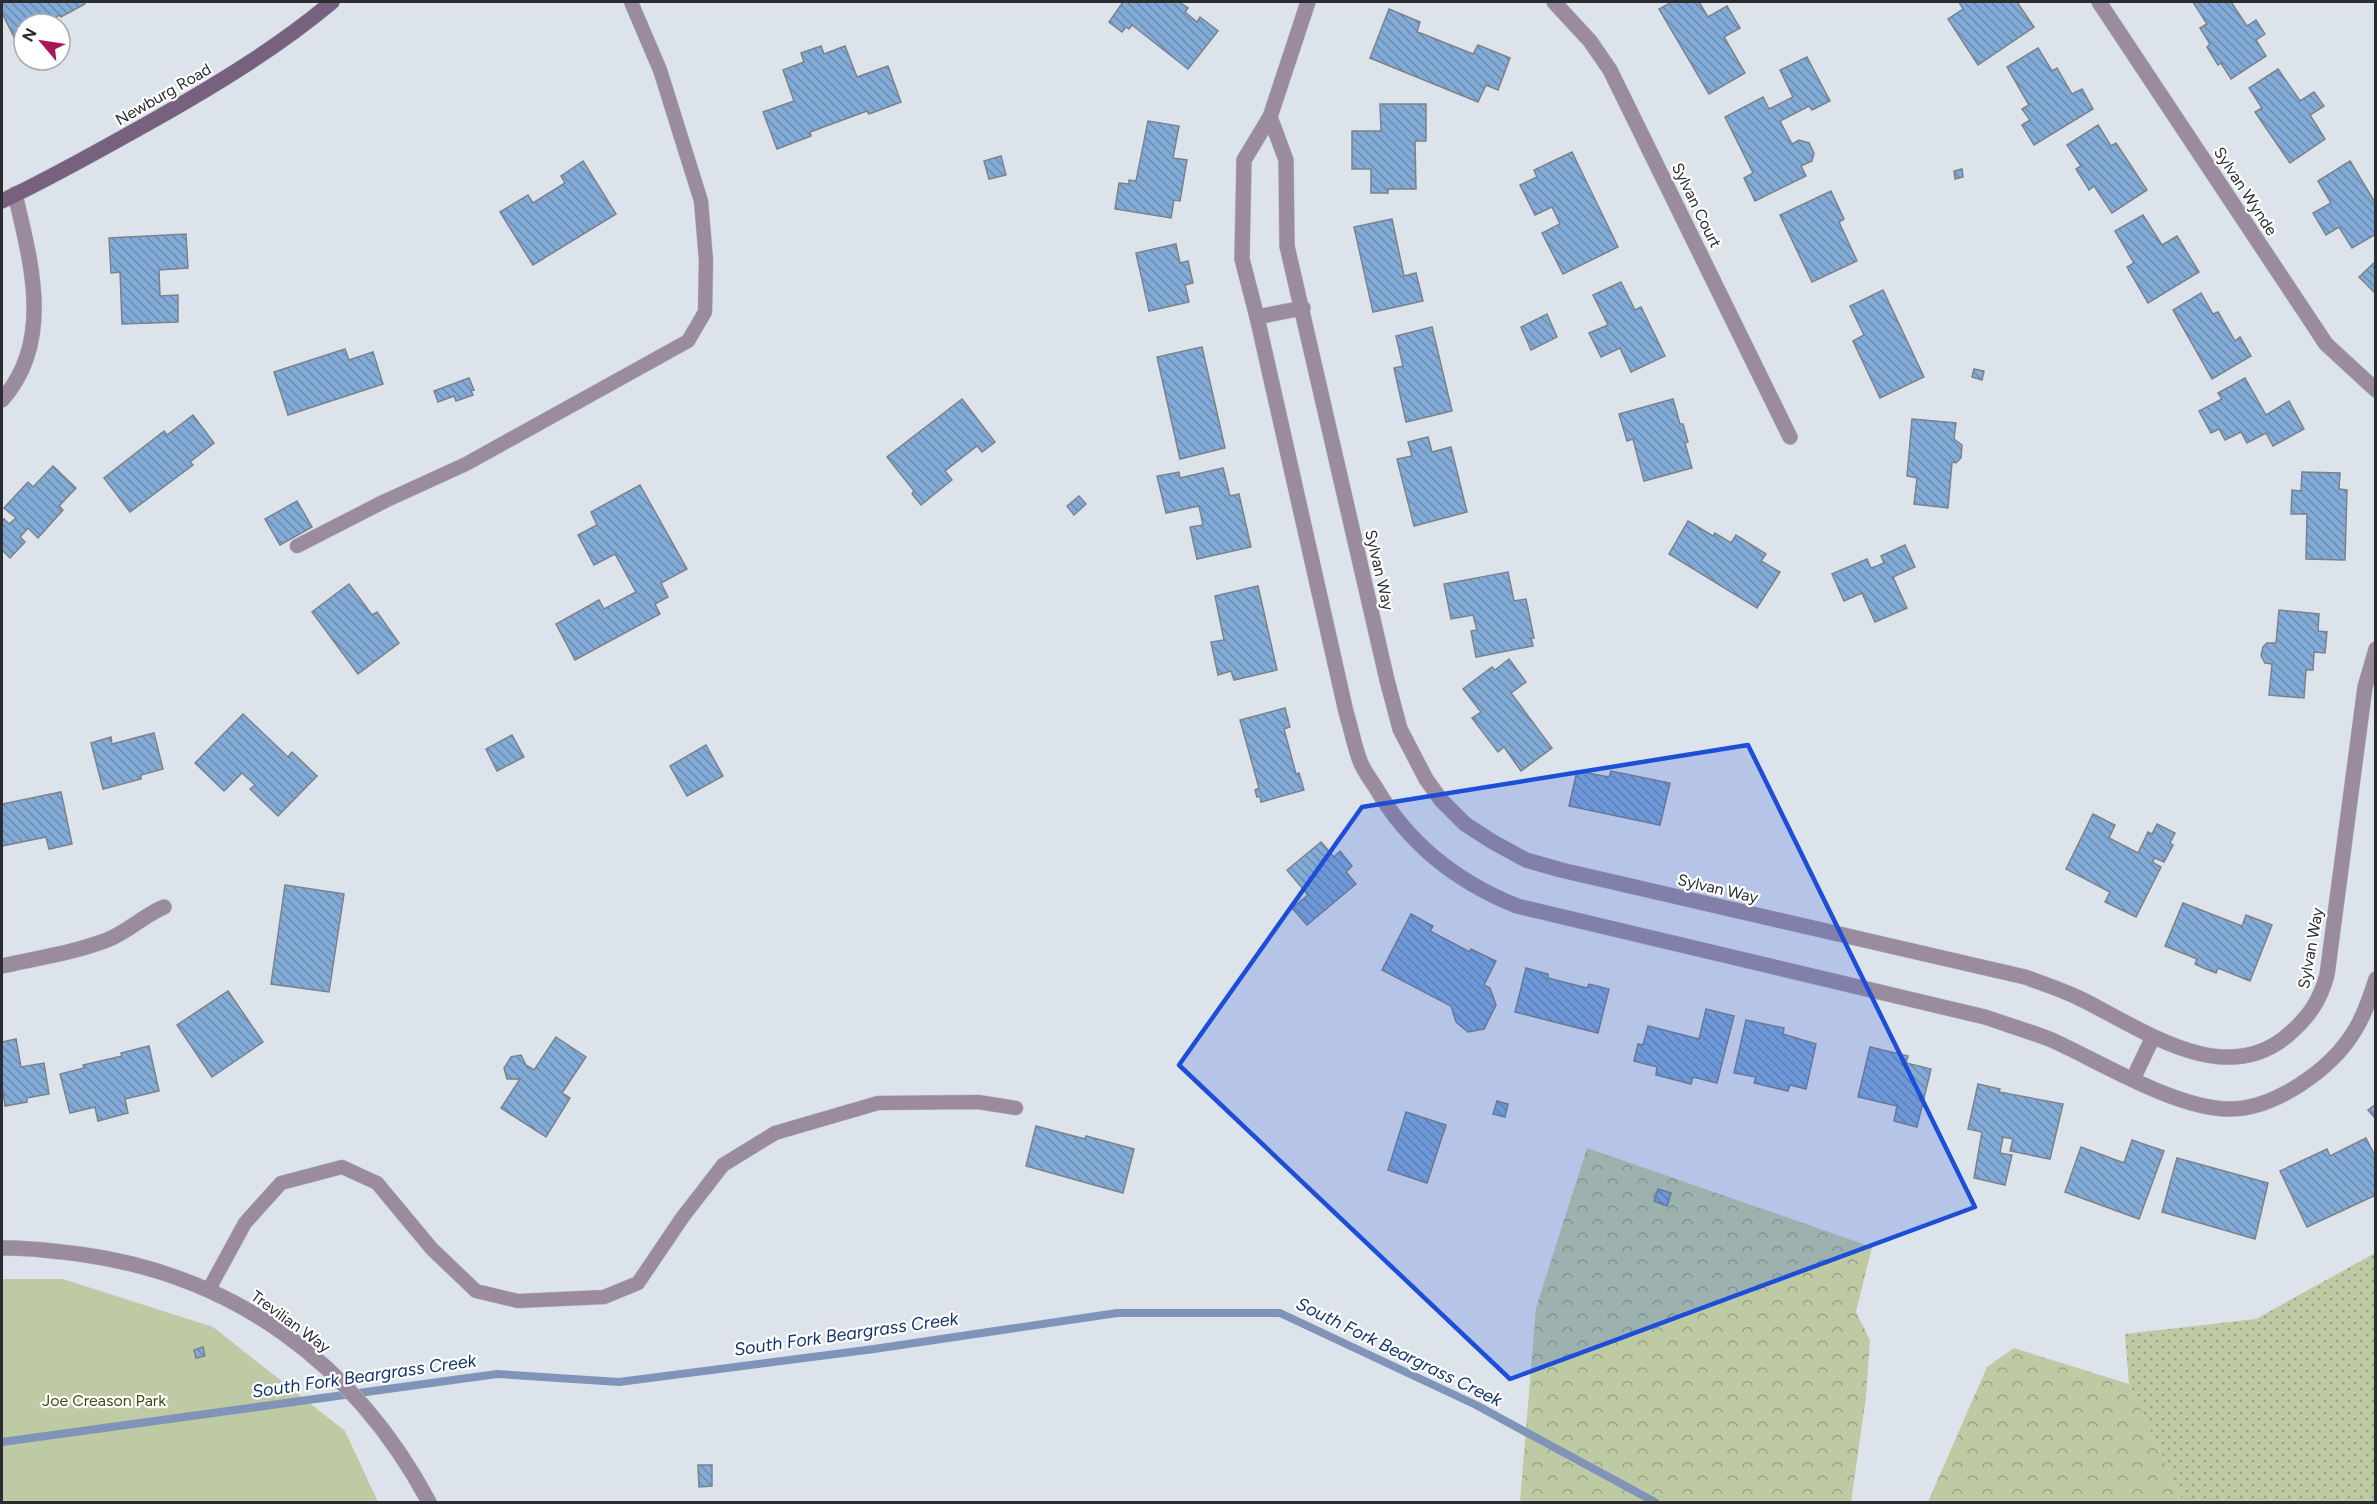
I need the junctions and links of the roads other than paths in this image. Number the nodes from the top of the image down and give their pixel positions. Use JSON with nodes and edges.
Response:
{"nodes":[{"id":1,"x":332,"y":2,"type":"edge"},
{"id":2,"x":631,"y":2,"type":"edge"},
{"id":3,"x":1308,"y":2,"type":"edge"},
{"id":4,"x":1554,"y":2,"type":"edge"},
{"id":5,"x":2099,"y":2,"type":"edge"},
{"id":6,"x":1270,"y":117,"type":"junction"},
{"id":7,"x":8,"y":198,"type":"edge"},
{"id":8,"x":1303,"y":308,"type":"junction"},
{"id":9,"x":1257,"y":316,"type":"junction"},
{"id":10,"x":2376,"y":390,"type":"edge"},
{"id":11,"x":2,"y":400,"type":"edge"},
{"id":12,"x":1790,"y":437,"type":"dead end"},
{"id":13,"x":297,"y":546,"type":"dead end"},
{"id":14,"x":2376,"y":649,"type":"edge"},
{"id":15,"x":164,"y":907,"type":"dead end"},
{"id":16,"x":2,"y":966,"type":"edge"},
{"id":17,"x":2376,"y":979,"type":"edge"},
{"id":18,"x":2152,"y":1036,"type":"junction"},
{"id":19,"x":2133,"y":1079,"type":"junction"},
{"id":20,"x":1016,"y":1108,"type":"dead end"},
{"id":21,"x":2,"y":1248,"type":"edge"},
{"id":22,"x":209,"y":1289,"type":"junction"},
{"id":23,"x":429,"y":1503,"type":"edge"}],
"edges":[{"from":1,"to":7,"type":"main road","name":"Newburg Road"},
{"from":2,"to":13,"type":"lane"},
{"from":3,"to":6,"type":"street"},
{"from":4,"to":12,"type":"street","name":"Sylvan Court"},
{"from":5,"to":10,"type":"street","name":"Sylvan Wynde"},
{"from":6,"to":8,"type":"street","name":"Sylvan Way"},
{"from":6,"to":9,"type":"street"},
{"from":7,"to":11,"type":"street"},
{"from":8,"to":9,"type":"street"},
{"from":8,"to":18,"type":"street","name":"Sylvan Way"},
{"from":9,"to":19,"type":"street"},
{"from":14,"to":18,"type":"street","name":"Sylvan Way"},
{"from":15,"to":16,"type":"street"},
{"from":17,"to":19,"type":"street"},
{"from":18,"to":19,"type":"street"},
{"from":20,"to":22,"type":"lane"},
{"from":21,"to":22,"type":"street","name":"Trevilian Way"},
{"from":22,"to":23,"type":"street","name":"Trevilian Way"}]}
